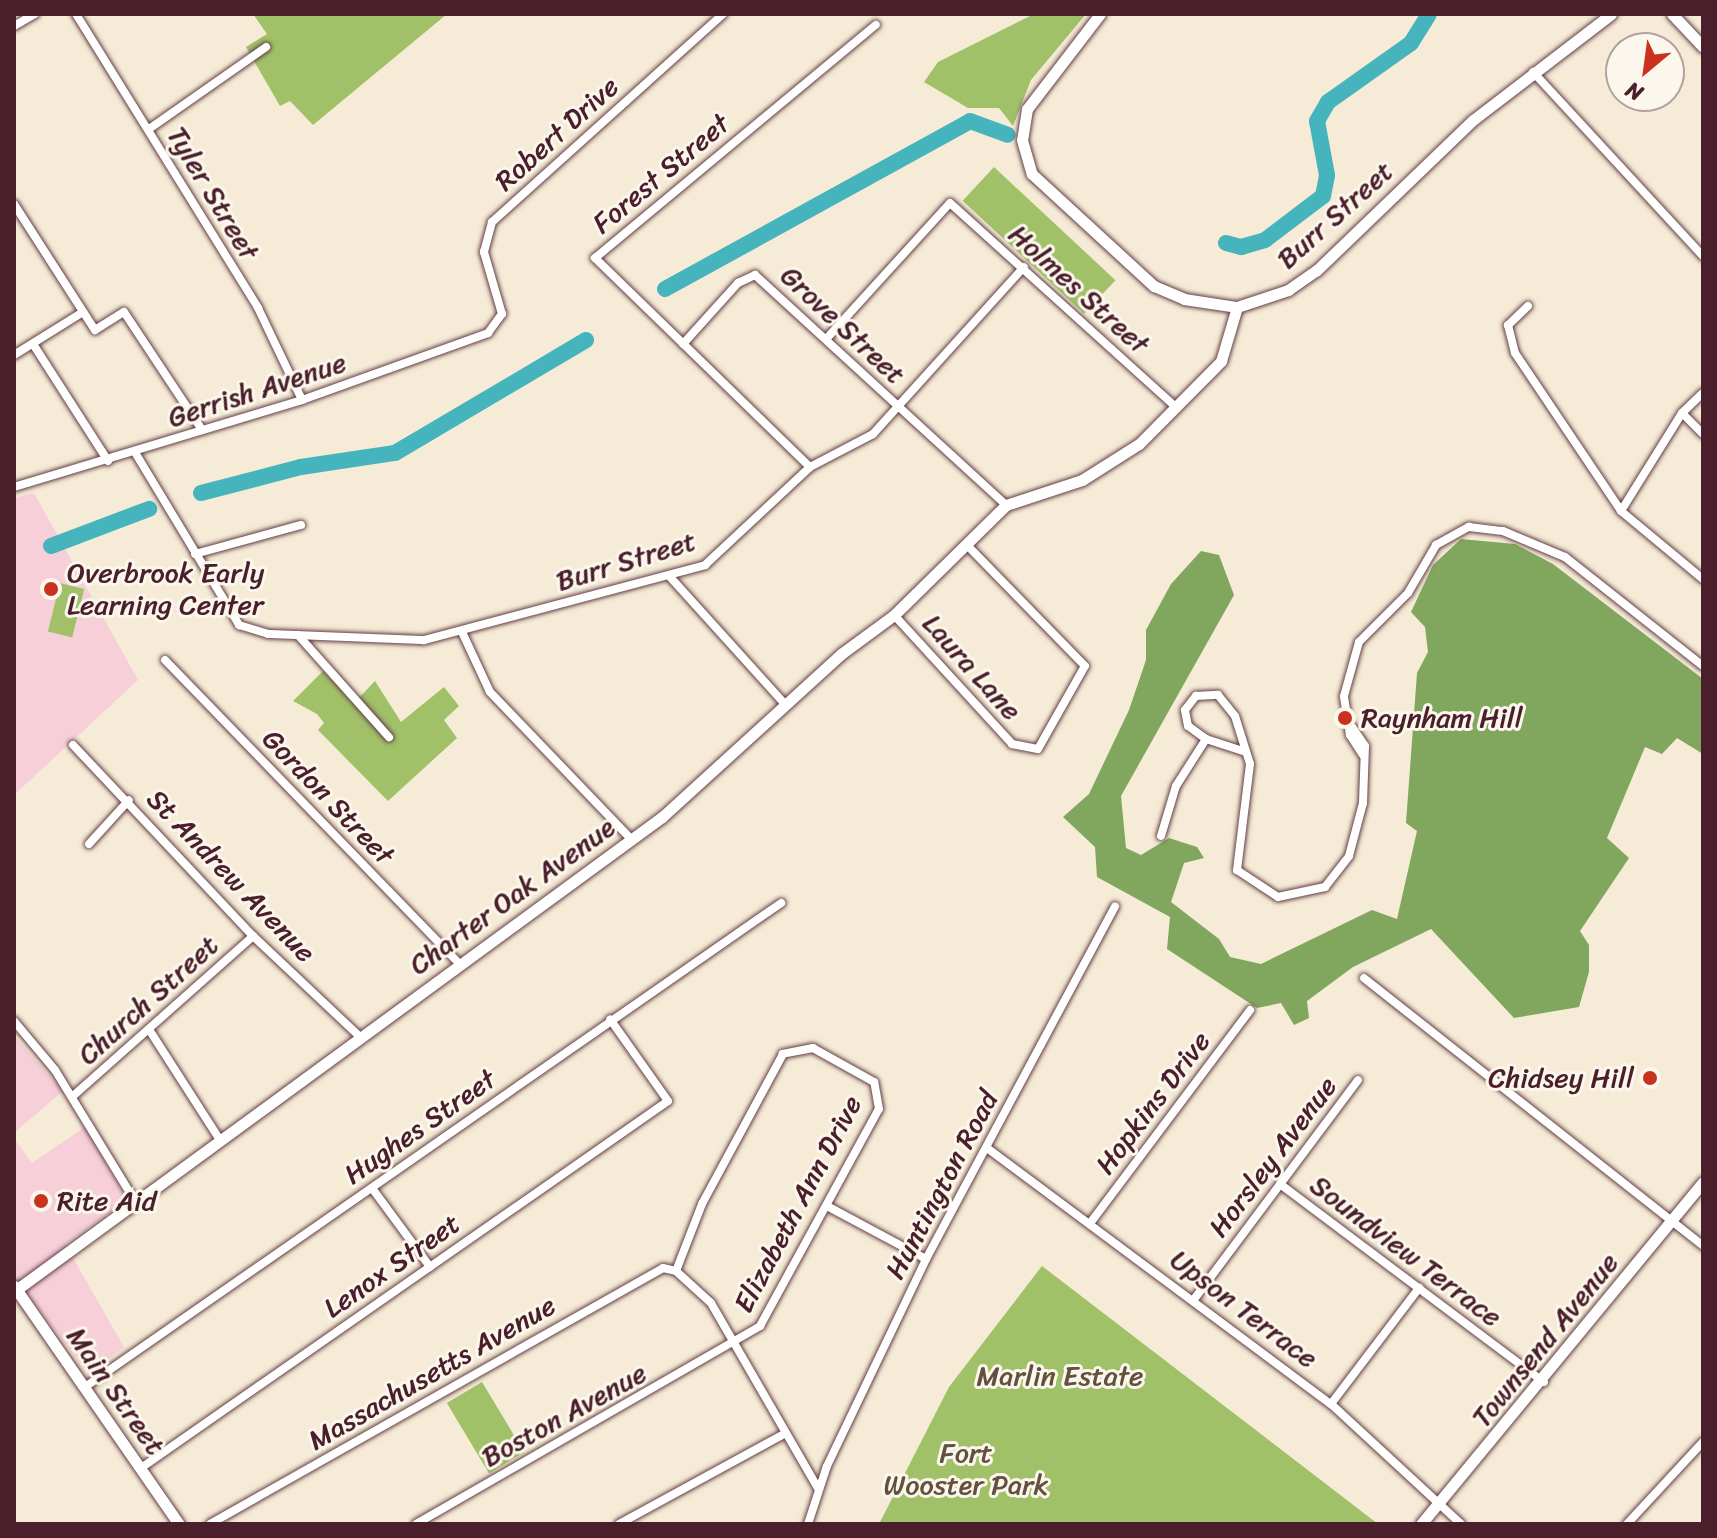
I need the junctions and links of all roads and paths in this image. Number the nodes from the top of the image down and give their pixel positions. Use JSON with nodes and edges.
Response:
{"nodes":[{"id":1,"x":35,"y":14,"type":"edge"},
{"id":2,"x":76,"y":14,"type":"edge"},
{"id":3,"x":723,"y":14,"type":"edge"},
{"id":4,"x":1100,"y":14,"type":"edge"},
{"id":5,"x":1611,"y":14,"type":"edge"},
{"id":6,"x":1672,"y":14,"type":"edge"},
{"id":7,"x":876,"y":25,"type":"dead end"},
{"id":8,"x":14,"y":26,"type":"edge"},
{"id":9,"x":266,"y":47,"type":"dead end"},
{"id":10,"x":1703,"y":47,"type":"edge"},
{"id":11,"x":1533,"y":72,"type":"junction"},
{"id":12,"x":149,"y":129,"type":"junction"},
{"id":13,"x":14,"y":204,"type":"edge"},
{"id":14,"x":1703,"y":256,"type":"edge"},
{"id":15,"x":1024,"y":267,"type":"junction"},
{"id":16,"x":1528,"y":306,"type":"dead end"},
{"id":17,"x":1237,"y":307,"type":"junction"},
{"id":18,"x":83,"y":312,"type":"junction"},
{"id":19,"x":502,"y":314,"type":"joint"},
{"id":20,"x":828,"y":337,"type":"junction"},
{"id":21,"x":33,"y":344,"type":"junction"},
{"id":22,"x":683,"y":344,"type":"junction"},
{"id":23,"x":14,"y":355,"type":"edge"},
{"id":24,"x":1703,"y":393,"type":"edge"},
{"id":25,"x":302,"y":400,"type":"junction"},
{"id":26,"x":898,"y":405,"type":"junction"},
{"id":27,"x":1177,"y":408,"type":"junction"},
{"id":28,"x":1682,"y":413,"type":"junction"},
{"id":29,"x":202,"y":430,"type":"junction"},
{"id":30,"x":1703,"y":434,"type":"edge"},
{"id":31,"x":136,"y":454,"type":"junction"},
{"id":32,"x":108,"y":461,"type":"junction"},
{"id":33,"x":810,"y":467,"type":"junction"},
{"id":34,"x":14,"y":487,"type":"edge"},
{"id":35,"x":1006,"y":505,"type":"junction"},
{"id":36,"x":1621,"y":511,"type":"junction"},
{"id":37,"x":301,"y":525,"type":"dead end"},
{"id":38,"x":966,"y":544,"type":"junction"},
{"id":39,"x":195,"y":554,"type":"junction"},
{"id":40,"x":671,"y":578,"type":"junction"},
{"id":41,"x":1703,"y":579,"type":"edge"},
{"id":42,"x":894,"y":615,"type":"junction"},
{"id":43,"x":462,"y":632,"type":"junction"},
{"id":44,"x":298,"y":635,"type":"junction"},
{"id":45,"x":165,"y":660,"type":"dead end"},
{"id":46,"x":1703,"y":666,"type":"edge"},
{"id":47,"x":785,"y":704,"type":"junction"},
{"id":48,"x":389,"y":737,"type":"dead end"},
{"id":49,"x":1206,"y":739,"type":"junction"},
{"id":50,"x":73,"y":745,"type":"dead end"},
{"id":51,"x":1246,"y":752,"type":"junction"},
{"id":52,"x":129,"y":800,"type":"junction"},
{"id":53,"x":1161,"y":836,"type":"dead end"},
{"id":54,"x":631,"y":839,"type":"junction"},
{"id":55,"x":89,"y":844,"type":"dead end"},
{"id":56,"x":781,"y":903,"type":"dead end"},
{"id":57,"x":1115,"y":907,"type":"dead end"},
{"id":58,"x":253,"y":936,"type":"junction"},
{"id":59,"x":460,"y":964,"type":"junction"},
{"id":60,"x":1364,"y":978,"type":"dead end"},
{"id":61,"x":1250,"y":1010,"type":"dead end"},
{"id":62,"x":610,"y":1019,"type":"junction"},
{"id":63,"x":14,"y":1021,"type":"edge"},
{"id":64,"x":150,"y":1031,"type":"junction"},
{"id":65,"x":359,"y":1036,"type":"junction"},
{"id":66,"x":1358,"y":1080,"type":"dead end"},
{"id":67,"x":73,"y":1096,"type":"junction"},
{"id":68,"x":220,"y":1140,"type":"junction"},
{"id":69,"x":987,"y":1148,"type":"junction"},
{"id":70,"x":1703,"y":1182,"type":"edge"},
{"id":71,"x":1280,"y":1184,"type":"junction"},
{"id":72,"x":372,"y":1188,"type":"junction"},
{"id":73,"x":135,"y":1201,"type":"junction"},
{"id":74,"x":827,"y":1206,"type":"junction"},
{"id":75,"x":1672,"y":1221,"type":"junction"},
{"id":76,"x":1091,"y":1222,"type":"junction"},
{"id":77,"x":1703,"y":1246,"type":"edge"},
{"id":78,"x":926,"y":1259,"type":"junction"},
{"id":79,"x":430,"y":1267,"type":"junction"},
{"id":80,"x":676,"y":1271,"type":"junction"},
{"id":81,"x":15,"y":1288,"type":"edge"},
{"id":82,"x":1419,"y":1288,"type":"junction"},
{"id":83,"x":1195,"y":1298,"type":"junction"},
{"id":84,"x":733,"y":1345,"type":"junction"},
{"id":85,"x":1544,"y":1382,"type":"junction"},
{"id":86,"x":85,"y":1387,"type":"junction"},
{"id":87,"x":1331,"y":1404,"type":"junction"},
{"id":88,"x":784,"y":1434,"type":"junction"},
{"id":89,"x":1703,"y":1442,"type":"edge"},
{"id":90,"x":141,"y":1468,"type":"junction"},
{"id":91,"x":818,"y":1488,"type":"junction"},
{"id":92,"x":1438,"y":1505,"type":"junction"},
{"id":93,"x":179,"y":1524,"type":"edge"},
{"id":94,"x":210,"y":1524,"type":"edge"},
{"id":95,"x":416,"y":1524,"type":"edge"},
{"id":96,"x":619,"y":1524,"type":"edge"},
{"id":97,"x":808,"y":1524,"type":"edge"},
{"id":98,"x":1421,"y":1524,"type":"edge"},
{"id":99,"x":1461,"y":1524,"type":"edge"},
{"id":100,"x":1627,"y":1524,"type":"edge"}],
"edges":[{"from":1,"to":8,"type":"street"},
{"from":2,"to":12,"type":"street","name":"Tyler Street"},
{"from":3,"to":19,"type":"street","name":"Robert Drive"},
{"from":4,"to":17,"type":"main road"},
{"from":5,"to":11,"type":"main road","name":"Burr Street"},
{"from":6,"to":10,"type":"main road"},
{"from":7,"to":22,"type":"street","name":"Forest Street"},
{"from":9,"to":12,"type":"street"},
{"from":11,"to":14,"type":"street"},
{"from":11,"to":17,"type":"main road","name":"Burr Street"},
{"from":12,"to":25,"type":"street","name":"Tyler Street"},
{"from":13,"to":18,"type":"street"},
{"from":15,"to":20,"type":"street","name":"Holmes Street"},
{"from":15,"to":26,"type":"street","name":"Burr Street"},
{"from":15,"to":27,"type":"street","name":"Holmes Street"},
{"from":16,"to":36,"type":"street"},
{"from":17,"to":27,"type":"main road"},
{"from":18,"to":21,"type":"street"},
{"from":18,"to":29,"type":"street"},
{"from":19,"to":25,"type":"street","name":"Gerrish Avenue"},
{"from":20,"to":22,"type":"street","name":"Grove Street"},
{"from":20,"to":26,"type":"street","name":"Grove Street"},
{"from":21,"to":23,"type":"street"},
{"from":21,"to":32,"type":"street"},
{"from":22,"to":33,"type":"street","name":"Forest Street"},
{"from":24,"to":28,"type":"street"},
{"from":25,"to":29,"type":"street","name":"Gerrish Avenue"},
{"from":26,"to":33,"type":"street","name":"Burr Street"},
{"from":26,"to":35,"type":"street"},
{"from":27,"to":35,"type":"main road"},
{"from":28,"to":30,"type":"street"},
{"from":28,"to":36,"type":"street"},
{"from":29,"to":31,"type":"street","name":"Gerrish Avenue"},
{"from":31,"to":32,"type":"street","name":"Gerrish Avenue"},
{"from":31,"to":39,"type":"street","name":"Burr Street"},
{"from":32,"to":34,"type":"street","name":"Gerrish Avenue"},
{"from":33,"to":40,"type":"street","name":"Burr Street"},
{"from":35,"to":38,"type":"main road","name":"Charter Oak Avenue"},
{"from":36,"to":41,"type":"street"},
{"from":37,"to":39,"type":"street"},
{"from":38,"to":42,"type":"main road","name":"Charter Oak Avenue"},
{"from":38,"to":42,"type":"street","name":"Laura Lane"},
{"from":39,"to":44,"type":"street","name":"Burr Street"},
{"from":40,"to":43,"type":"street","name":"Burr Street"},
{"from":40,"to":47,"type":"street"},
{"from":42,"to":47,"type":"main road","name":"Charter Oak Avenue"},
{"from":43,"to":44,"type":"street","name":"Burr Street"},
{"from":43,"to":54,"type":"street"},
{"from":44,"to":48,"type":"street"},
{"from":45,"to":59,"type":"street","name":"Gordon Street"},
{"from":46,"to":51,"type":"street"},
{"from":47,"to":54,"type":"main road","name":"Charter Oak Avenue"},
{"from":49,"to":51,"type":"street"},
{"from":49,"to":51,"type":"street"},
{"from":49,"to":53,"type":"street"},
{"from":50,"to":52,"type":"street","name":"St Andrew Avenue"},
{"from":52,"to":55,"type":"street"},
{"from":52,"to":58,"type":"street","name":"St Andrew Avenue"},
{"from":54,"to":59,"type":"main road","name":"Charter Oak Avenue"},
{"from":56,"to":62,"type":"street","name":"Hughes Street"},
{"from":57,"to":69,"type":"street","name":"Huntington Road"},
{"from":58,"to":64,"type":"street","name":"Church Street"},
{"from":58,"to":65,"type":"street","name":"St Andrew Avenue"},
{"from":59,"to":65,"type":"main road","name":"Charter Oak Avenue"},
{"from":60,"to":75,"type":"street"},
{"from":61,"to":76,"type":"street","name":"Hopkins Drive"},
{"from":62,"to":72,"type":"street","name":"Hughes Street"},
{"from":62,"to":79,"type":"street","name":"Lenox Street"},
{"from":63,"to":67,"type":"street"},
{"from":64,"to":67,"type":"street","name":"Church Street"},
{"from":64,"to":68,"type":"street"},
{"from":65,"to":68,"type":"main road","name":"Charter Oak Avenue"},
{"from":66,"to":71,"type":"street","name":"Horsley Avenue"},
{"from":67,"to":73,"type":"street"},
{"from":68,"to":73,"type":"main road","name":"Charter Oak Avenue"},
{"from":69,"to":76,"type":"street","name":"Upson Terrace"},
{"from":69,"to":78,"type":"street","name":"Huntington Road"},
{"from":70,"to":75,"type":"main road","name":"Townsend Avenue"},
{"from":71,"to":82,"type":"street","name":"Soundview Terrace"},
{"from":71,"to":83,"type":"street","name":"Horsley Avenue"},
{"from":72,"to":79,"type":"street"},
{"from":72,"to":86,"type":"street","name":"Hughes Street"},
{"from":73,"to":81,"type":"main road","name":"Charter Oak Avenue"},
{"from":74,"to":78,"type":"street"},
{"from":74,"to":80,"type":"street","name":"Elizabeth Ann Drive"},
{"from":74,"to":84,"type":"street","name":"Elizabeth Ann Drive"},
{"from":75,"to":77,"type":"street"},
{"from":75,"to":85,"type":"main road","name":"Townsend Avenue"},
{"from":76,"to":83,"type":"street","name":"Upson Terrace"},
{"from":78,"to":91,"type":"street","name":"Huntington Road"},
{"from":79,"to":90,"type":"street","name":"Lenox Street"},
{"from":80,"to":84,"type":"street"},
{"from":80,"to":94,"type":"street","name":"Massachusetts Avenue"},
{"from":81,"to":86,"type":"main road","name":"Main Street"},
{"from":82,"to":85,"type":"street","name":"Soundview Terrace"},
{"from":82,"to":87,"type":"street"},
{"from":83,"to":87,"type":"street","name":"Upson Terrace"},
{"from":84,"to":88,"type":"street"},
{"from":84,"to":95,"type":"street","name":"Boston Avenue"},
{"from":85,"to":92,"type":"main road","name":"Townsend Avenue"},
{"from":86,"to":90,"type":"main road","name":"Main Street"},
{"from":87,"to":92,"type":"street","name":"Upson Terrace"},
{"from":88,"to":91,"type":"street"},
{"from":88,"to":96,"type":"street"},
{"from":89,"to":100,"type":"street"},
{"from":90,"to":93,"type":"main road","name":"Main Street"},
{"from":91,"to":97,"type":"street","name":"Huntington Road"},
{"from":92,"to":98,"type":"main road","name":"Townsend Avenue"},
{"from":92,"to":99,"type":"street","name":"Upson Terrace"}]}
